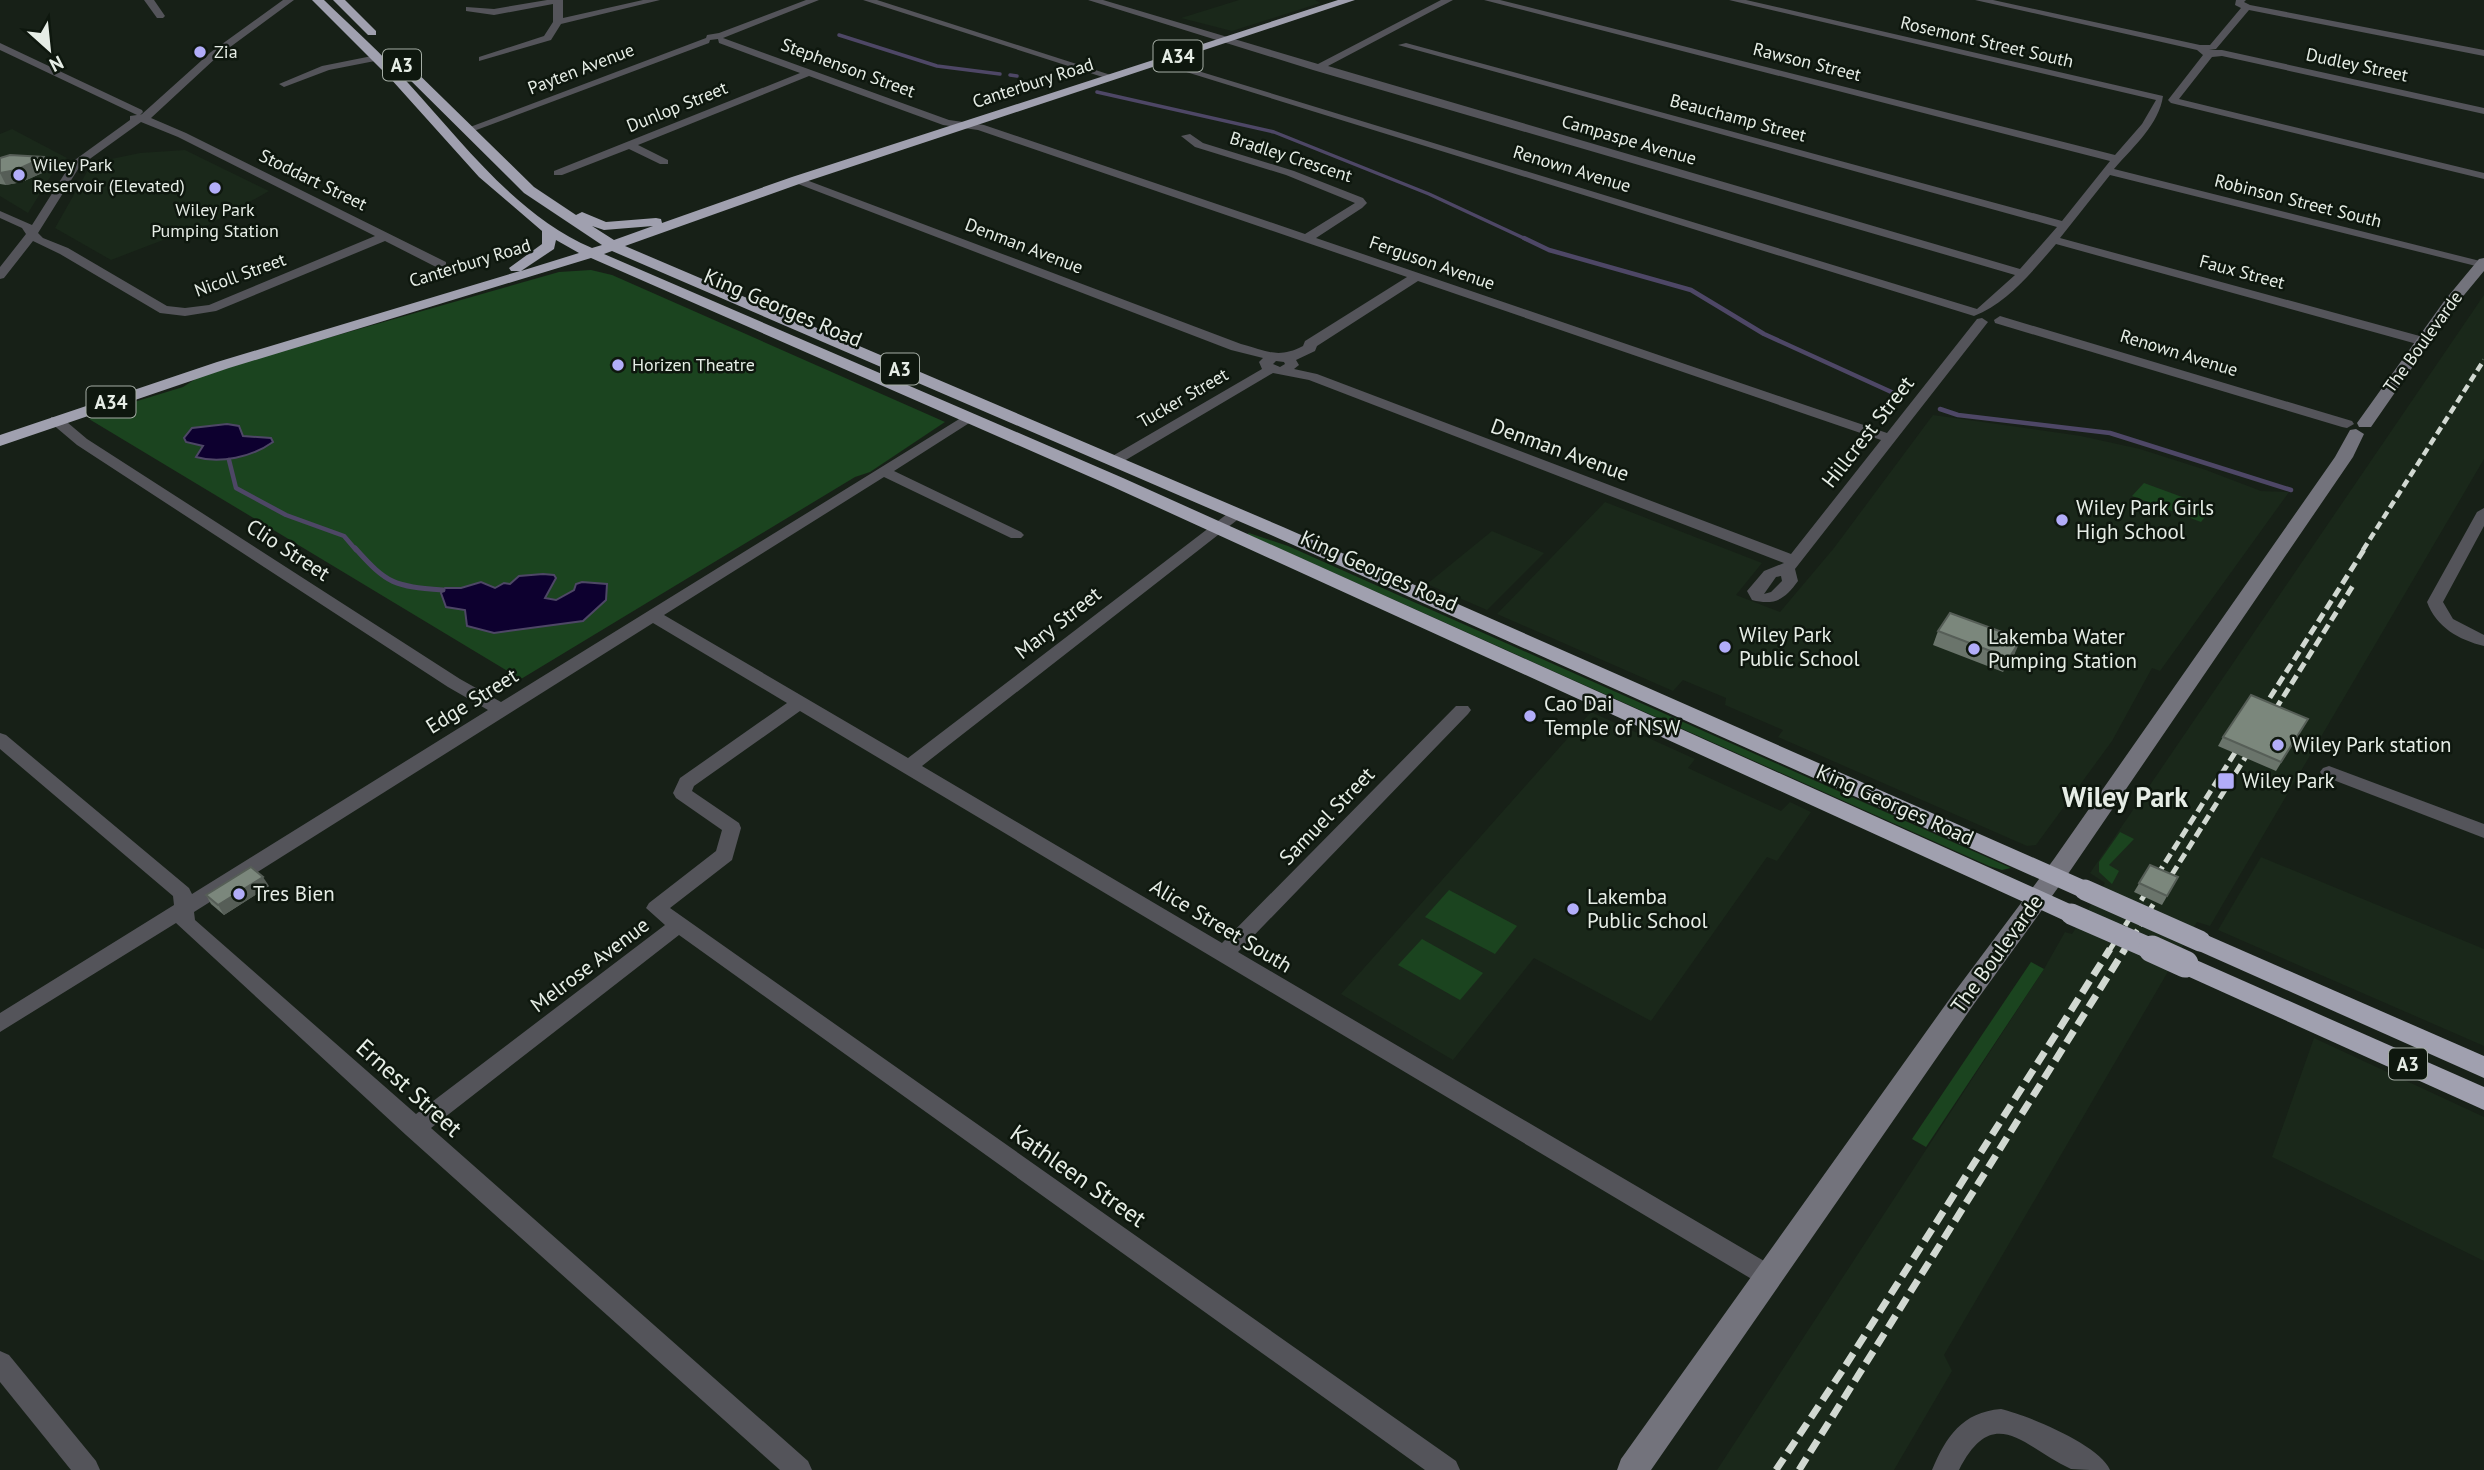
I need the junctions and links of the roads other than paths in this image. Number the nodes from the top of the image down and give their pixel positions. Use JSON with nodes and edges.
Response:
{"nodes":[{"id":1,"x":149,"y":0,"type":"edge"},
{"id":2,"x":318,"y":0,"type":"edge"},
{"id":3,"x":339,"y":0,"type":"edge"},
{"id":4,"x":655,"y":0,"type":"edge"},
{"id":5,"x":814,"y":0,"type":"edge"},
{"id":6,"x":868,"y":0,"type":"edge"},
{"id":7,"x":1093,"y":0,"type":"edge"},
{"id":8,"x":1344,"y":0,"type":"edge"},
{"id":9,"x":1448,"y":0,"type":"edge"},
{"id":10,"x":1489,"y":0,"type":"edge"},
{"id":11,"x":1734,"y":0,"type":"edge"},
{"id":12,"x":1980,"y":0,"type":"edge"},
{"id":13,"x":2224,"y":0,"type":"edge"},
{"id":14,"x":558,"y":1,"type":"edge"},
{"id":15,"x":284,"y":2,"type":"edge"},
{"id":16,"x":2249,"y":3,"type":"edge"},
{"id":17,"x":469,"y":9,"type":"dead end"},
{"id":18,"x":160,"y":16,"type":"dead end"},
{"id":19,"x":558,"y":22,"type":"junction"},
{"id":20,"x":721,"y":39,"type":"junction"},
{"id":21,"x":1228,"y":39,"type":"junction"},
{"id":22,"x":1403,"y":45,"type":"dead end"},
{"id":23,"x":0,"y":46,"type":"edge"},
{"id":24,"x":2211,"y":51,"type":"junction"},
{"id":25,"x":2484,"y":51,"type":"edge"},
{"id":26,"x":377,"y":58,"type":"junction"},
{"id":27,"x":482,"y":59,"type":"dead end"},
{"id":28,"x":1159,"y":62,"type":"junction"},
{"id":29,"x":1317,"y":68,"type":"junction"},
{"id":30,"x":808,"y":73,"type":"junction"},
{"id":31,"x":1107,"y":78,"type":"junction"},
{"id":32,"x":284,"y":84,"type":"dead end"},
{"id":33,"x":2166,"y":102,"type":"junction"},
{"id":34,"x":2484,"y":111,"type":"edge"},
{"id":35,"x":138,"y":113,"type":"junction"},
{"id":36,"x":963,"y":126,"type":"junction"},
{"id":37,"x":122,"y":129,"type":"junction"},
{"id":38,"x":467,"y":130,"type":"junction"},
{"id":39,"x":1186,"y":136,"type":"dead end"},
{"id":40,"x":630,"y":145,"type":"junction"},
{"id":41,"x":2117,"y":159,"type":"junction"},
{"id":42,"x":664,"y":162,"type":"dead end"},
{"id":43,"x":2107,"y":172,"type":"junction"},
{"id":44,"x":558,"y":173,"type":"dead end"},
{"id":45,"x":2484,"y":176,"type":"edge"},
{"id":46,"x":797,"y":180,"type":"junction"},
{"id":47,"x":547,"y":203,"type":"junction"},
{"id":48,"x":729,"y":204,"type":"junction"},
{"id":49,"x":0,"y":214,"type":"edge"},
{"id":50,"x":657,"y":222,"type":"junction"},
{"id":51,"x":2063,"y":225,"type":"junction"},
{"id":52,"x":549,"y":229,"type":"junction"},
{"id":53,"x":32,"y":234,"type":"junction"},
{"id":54,"x":386,"y":236,"type":"junction"},
{"id":55,"x":1306,"y":239,"type":"junction"},
{"id":56,"x":2051,"y":239,"type":"junction"},
{"id":57,"x":608,"y":243,"type":"junction"},
{"id":58,"x":586,"y":251,"type":"junction"},
{"id":59,"x":2482,"y":264,"type":"edge"},
{"id":60,"x":443,"y":265,"type":"dead end"},
{"id":61,"x":658,"y":265,"type":"junction"},
{"id":62,"x":513,"y":271,"type":"junction"},
{"id":63,"x":538,"y":271,"type":"junction"},
{"id":64,"x":2021,"y":273,"type":"junction"},
{"id":65,"x":638,"y":274,"type":"junction"},
{"id":66,"x":0,"y":275,"type":"edge"},
{"id":67,"x":1416,"y":276,"type":"junction"},
{"id":68,"x":2005,"y":293,"type":"junction"},
{"id":69,"x":1979,"y":315,"type":"junction"},
{"id":70,"x":1999,"y":317,"type":"junction"},
{"id":71,"x":2422,"y":341,"type":"junction"},
{"id":72,"x":1285,"y":360,"type":"junction"},
{"id":73,"x":223,"y":365,"type":"junction"},
{"id":74,"x":969,"y":416,"type":"junction"},
{"id":75,"x":56,"y":420,"type":"junction"},
{"id":76,"x":2356,"y":427,"type":"junction"},
{"id":77,"x":1889,"y":438,"type":"junction"},
{"id":78,"x":0,"y":441,"type":"edge"},
{"id":79,"x":1114,"y":461,"type":"junction"},
{"id":80,"x":883,"y":471,"type":"junction"},
{"id":81,"x":2484,"y":512,"type":"edge"},
{"id":82,"x":1236,"y":514,"type":"junction"},
{"id":83,"x":1219,"y":527,"type":"junction"},
{"id":84,"x":1016,"y":535,"type":"dead end"},
{"id":85,"x":1790,"y":565,"type":"joint"},
{"id":86,"x":652,"y":615,"type":"junction"},
{"id":87,"x":2484,"y":640,"type":"edge"},
{"id":88,"x":799,"y":703,"type":"junction"},
{"id":89,"x":501,"y":710,"type":"junction"},
{"id":90,"x":1462,"y":710,"type":"dead end"},
{"id":91,"x":0,"y":739,"type":"edge"},
{"id":92,"x":909,"y":768,"type":"junction"},
{"id":93,"x":2329,"y":772,"type":"dead end"},
{"id":94,"x":2484,"y":831,"type":"edge"},
{"id":95,"x":2053,"y":876,"type":"junction"},
{"id":96,"x":2036,"y":899,"type":"junction"},
{"id":97,"x":183,"y":909,"type":"junction"},
{"id":98,"x":680,"y":925,"type":"junction"},
{"id":99,"x":1224,"y":954,"type":"junction"},
{"id":100,"x":0,"y":1024,"type":"edge"},
{"id":101,"x":2484,"y":1067,"type":"edge"},
{"id":102,"x":2484,"y":1099,"type":"edge"},
{"id":103,"x":414,"y":1128,"type":"junction"},
{"id":104,"x":1768,"y":1276,"type":"junction"},
{"id":105,"x":0,"y":1363,"type":"edge"},
{"id":106,"x":87,"y":1470,"type":"edge"},
{"id":107,"x":799,"y":1470,"type":"edge"},
{"id":108,"x":1447,"y":1470,"type":"edge"},
{"id":109,"x":1632,"y":1470,"type":"edge"},
{"id":110,"x":1945,"y":1470,"type":"edge"},
{"id":111,"x":2096,"y":1470,"type":"edge"}],
"edges":[{"from":1,"to":18,"type":"street"},
{"from":2,"to":26,"type":"highway","name":"King Georges Road","number":"A3"},
{"from":3,"to":38,"type":"highway","name":"King Georges Road","number":"A3"},
{"from":4,"to":19,"type":"street"},
{"from":5,"to":20,"type":"street"},
{"from":6,"to":31,"type":"street"},
{"from":7,"to":21,"type":"street","name":"Campaspe Avenue"},
{"from":8,"to":21,"type":"highway","name":"Canterbury Road","number":"A34"},
{"from":9,"to":29,"type":"street"},
{"from":10,"to":41,"type":"street","name":"Rawson Street"},
{"from":11,"to":33,"type":"street","name":"Rosemont Street South"},
{"from":12,"to":24,"type":"street","name":"Dudley Street"},
{"from":13,"to":16,"type":"street"},
{"from":14,"to":17,"type":"street"},
{"from":14,"to":19,"type":"street"},
{"from":15,"to":35,"type":"street"},
{"from":16,"to":24,"type":"street","name":"Hillcrest Street"},
{"from":16,"to":25,"type":"street"},
{"from":19,"to":27,"type":"street"},
{"from":20,"to":30,"type":"street","name":"Stephenson Street"},
{"from":20,"to":38,"type":"street","name":"Payten Avenue"},
{"from":21,"to":28,"type":"highway","name":"Canterbury Road","number":"A34"},
{"from":21,"to":29,"type":"street","name":"Campaspe Avenue"},
{"from":22,"to":51,"type":"street","name":"Beauchamp Street"},
{"from":23,"to":35,"type":"street","name":"Stoddart Street"},
{"from":24,"to":33,"type":"street","name":"Hillcrest Street"},
{"from":24,"to":34,"type":"street","name":"Dudley Street"},
{"from":26,"to":32,"type":"street"},
{"from":26,"to":52,"type":"highway","name":"King Georges Road","number":"A3"},
{"from":28,"to":31,"type":"highway","name":"Canterbury Road","number":"A34"},
{"from":28,"to":69,"type":"street","name":"Renown Avenue"},
{"from":29,"to":64,"type":"street","name":"Campaspe Avenue"},
{"from":30,"to":36,"type":"street","name":"Stephenson Street"},
{"from":30,"to":40,"type":"street","name":"Dunlop Street"},
{"from":31,"to":36,"type":"highway","name":"Canterbury Road","number":"A34"},
{"from":33,"to":41,"type":"street","name":"Hillcrest Street"},
{"from":33,"to":45,"type":"street","name":"Rosemont Street South"},
{"from":35,"to":37,"type":"street","name":"Stoddart Street"},
{"from":35,"to":37,"type":"street"},
{"from":35,"to":54,"type":"street","name":"Stoddart Street"},
{"from":36,"to":46,"type":"highway","name":"Canterbury Road","number":"A34"},
{"from":36,"to":55,"type":"street","name":"Ferguson Avenue"},
{"from":37,"to":53,"type":"street"},
{"from":38,"to":47,"type":"highway","name":"King Georges Road","number":"A3"},
{"from":39,"to":55,"type":"street","name":"Bradley Crescent"},
{"from":40,"to":42,"type":"street"},
{"from":40,"to":44,"type":"street","name":"Dunlop Street"},
{"from":41,"to":43,"type":"street","name":"Hillcrest Street"},
{"from":43,"to":51,"type":"street","name":"Hillcrest Street"},
{"from":43,"to":59,"type":"street","name":"Robinson Street South"},
{"from":46,"to":48,"type":"highway","name":"Canterbury Road","number":"A34"},
{"from":46,"to":72,"type":"street","name":"Denman Avenue"},
{"from":47,"to":50,"type":"highway"},
{"from":47,"to":57,"type":"highway","name":"King Georges Road","number":"A3"},
{"from":48,"to":50,"type":"highway","name":"Canterbury Road","number":"A34"},
{"from":48,"to":57,"type":"highway","name":"Canterbury Road","number":"A34"},
{"from":48,"to":61,"type":"highway"},
{"from":49,"to":53,"type":"street","name":"Nicoll Street"},
{"from":50,"to":57,"type":"highway","name":"Canterbury Road","number":"A34"},
{"from":51,"to":56,"type":"street","name":"Hillcrest Street"},
{"from":52,"to":58,"type":"highway","name":"King Georges Road","number":"A3"},
{"from":52,"to":62,"type":"highway"},
{"from":53,"to":54,"type":"street","name":"Nicoll Street"},
{"from":53,"to":66,"type":"street"},
{"from":54,"to":60,"type":"street","name":"Stoddart Street"},
{"from":55,"to":67,"type":"street","name":"Ferguson Avenue"},
{"from":56,"to":64,"type":"street","name":"Hillcrest Street"},
{"from":56,"to":71,"type":"street","name":"Faux Street"},
{"from":57,"to":58,"type":"highway","name":"Canterbury Road","number":"A34"},
{"from":57,"to":61,"type":"highway","name":"King Georges Road","number":"A3"},
{"from":58,"to":62,"type":"highway","name":"Canterbury Road","number":"A34"},
{"from":58,"to":63,"type":"highway","name":"Canterbury Road","number":"A34"},
{"from":58,"to":65,"type":"highway","name":"King Georges Road","number":"A3"},
{"from":59,"to":71,"type":"street","name":"The Boulevarde"},
{"from":61,"to":79,"type":"highway","name":"King Georges Road","number":"A3"},
{"from":62,"to":73,"type":"highway","name":"Canterbury Road","number":"A34"},
{"from":63,"to":65,"type":"highway"},
{"from":63,"to":73,"type":"highway","name":"Canterbury Road","number":"A34"},
{"from":64,"to":68,"type":"street","name":"Hillcrest Street"},
{"from":65,"to":74,"type":"highway","name":"King Georges Road","number":"A3"},
{"from":67,"to":72,"type":"street","name":"Tucker Street"},
{"from":67,"to":77,"type":"street","name":"Ferguson Avenue"},
{"from":68,"to":69,"type":"street","name":"Hillcrest Street"},
{"from":68,"to":70,"type":"street","name":"Hillcrest Street"},
{"from":69,"to":70,"type":"street"},
{"from":69,"to":77,"type":"street","name":"Hillcrest Street"},
{"from":70,"to":76,"type":"street","name":"Renown Avenue"},
{"from":71,"to":76,"type":"street","name":"The Boulevarde"},
{"from":72,"to":79,"type":"street","name":"Tucker Street"},
{"from":72,"to":85,"type":"street","name":"Denman Avenue"},
{"from":73,"to":75,"type":"highway","name":"Canterbury Road","number":"A34"},
{"from":74,"to":80,"type":"street","name":"Edge Street"},
{"from":74,"to":83,"type":"highway","name":"King Georges Road","number":"A3"},
{"from":75,"to":78,"type":"highway","name":"Canterbury Road","number":"A34"},
{"from":75,"to":89,"type":"street","name":"Clio Street"},
{"from":76,"to":95,"type":"street","name":"The Boulevarde"},
{"from":77,"to":85,"type":"street","name":"Hillcrest Street"},
{"from":79,"to":82,"type":"highway","name":"King Georges Road","number":"A3"},
{"from":80,"to":84,"type":"street"},
{"from":80,"to":86,"type":"street","name":"Edge Street"},
{"from":81,"to":87,"type":"street"},
{"from":82,"to":83,"type":"street","name":"Mary Street"},
{"from":82,"to":95,"type":"highway","name":"King Georges Road","number":"A3"},
{"from":83,"to":92,"type":"street","name":"Mary Street"},
{"from":83,"to":96,"type":"highway","name":"King Georges Road","number":"A3"},
{"from":86,"to":88,"type":"street","name":"Alice Street South"},
{"from":86,"to":89,"type":"street","name":"Edge Street"},
{"from":88,"to":92,"type":"street","name":"Alice Street South"},
{"from":88,"to":98,"type":"street","name":"Melrose Avenue"},
{"from":89,"to":97,"type":"street","name":"Edge Street"},
{"from":90,"to":99,"type":"street","name":"Samuel Street"},
{"from":91,"to":97,"type":"street","name":"Ernest Street"},
{"from":92,"to":99,"type":"street","name":"Alice Street South"},
{"from":93,"to":94,"type":"street"},
{"from":95,"to":96,"type":"street","name":"The Boulevarde"},
{"from":95,"to":101,"type":"highway","name":"King Georges Road","number":"A3","bridge":true},
{"from":96,"to":102,"type":"highway","name":"King Georges Road","number":"A3","bridge":true},
{"from":96,"to":104,"type":"street","name":"The Boulevarde"},
{"from":97,"to":100,"type":"street","name":"Edge Street"},
{"from":97,"to":103,"type":"street","name":"Ernest Street"},
{"from":98,"to":103,"type":"street","name":"Melrose Avenue"},
{"from":98,"to":108,"type":"street","name":"Kathleen Street"},
{"from":99,"to":104,"type":"street","name":"Alice Street South"},
{"from":103,"to":107,"type":"street","name":"Ernest Street"},
{"from":104,"to":109,"type":"street","name":"The Boulevarde"},
{"from":105,"to":106,"type":"street"},
{"from":110,"to":111,"type":"street"}]}
